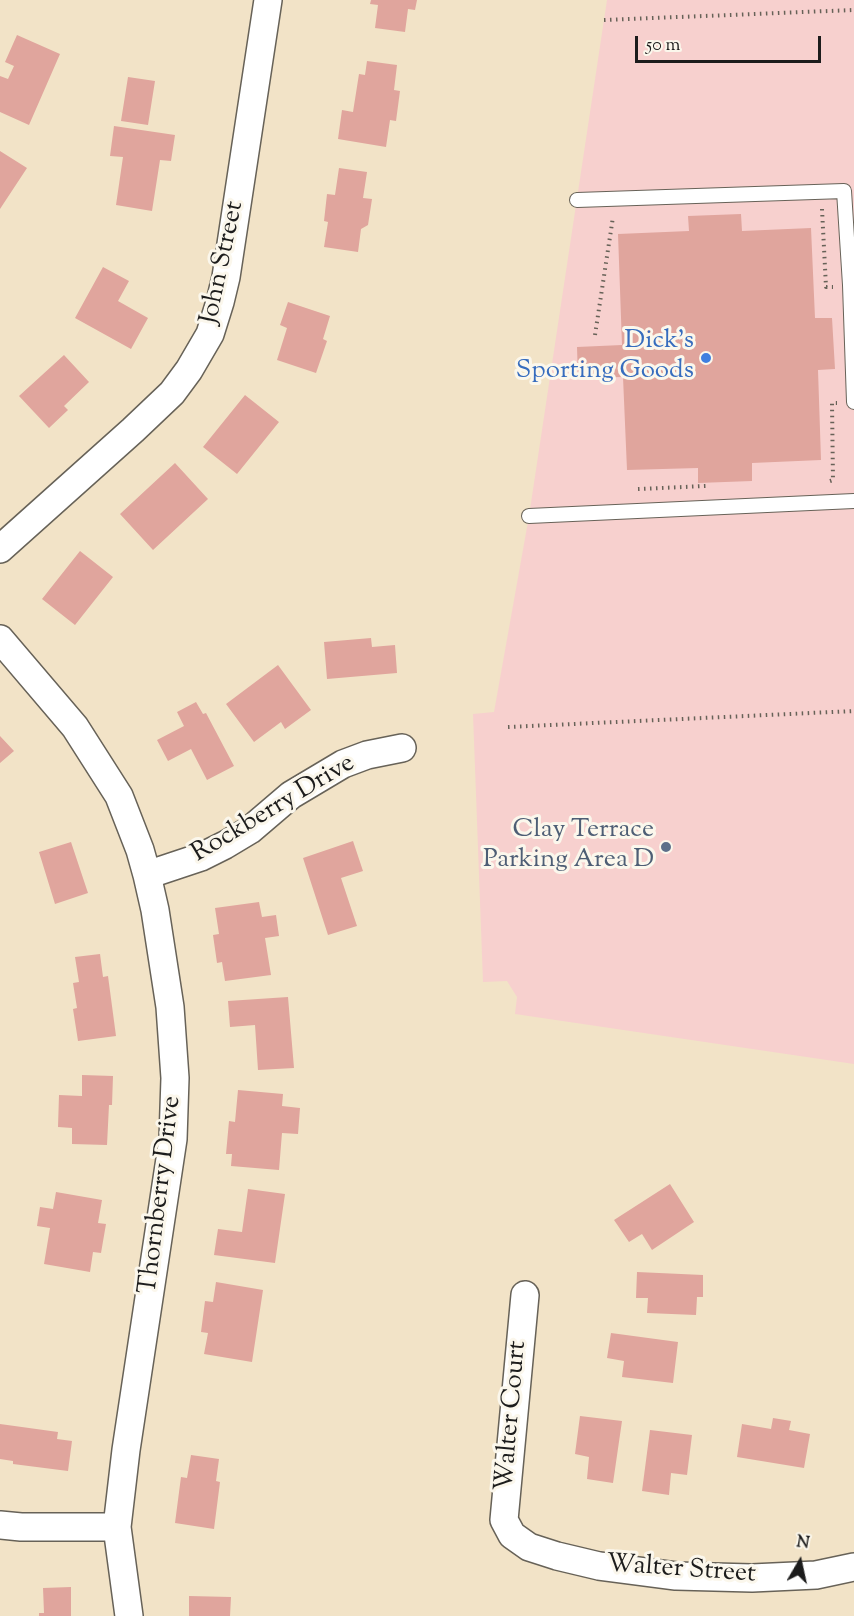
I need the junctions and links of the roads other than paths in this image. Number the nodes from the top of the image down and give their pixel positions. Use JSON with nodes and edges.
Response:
{"nodes":[{"id":1,"x":268,"y":0,"type":"edge"},
{"id":2,"x":577,"y":200,"type":"dead end"},
{"id":3,"x":852,"y":314,"type":"edge"},
{"id":4,"x":854,"y":377,"type":"edge"},
{"id":5,"x":854,"y":402,"type":"edge"},
{"id":6,"x":854,"y":501,"type":"edge"},
{"id":7,"x":529,"y":516,"type":"dead end"},
{"id":8,"x":0,"y":549,"type":"edge"},
{"id":9,"x":0,"y":639,"type":"edge"},
{"id":10,"x":402,"y":748,"type":"dead end"},
{"id":11,"x":147,"y":875,"type":"junction"},
{"id":12,"x":525,"y":1295,"type":"dead end"},
{"id":13,"x":0,"y":1525,"type":"edge"},
{"id":14,"x":117,"y":1527,"type":"junction"},
{"id":15,"x":512,"y":1535,"type":"joint"},
{"id":16,"x":854,"y":1567,"type":"edge"},
{"id":17,"x":129,"y":1616,"type":"edge"}],
"edges":[{"from":1,"to":8,"type":"street","name":"John Street"},
{"from":2,"to":3,"type":"lane"},
{"from":3,"to":4,"type":"lane"},
{"from":4,"to":5,"type":"lane"},
{"from":6,"to":7,"type":"lane"},
{"from":9,"to":11,"type":"street","name":"Thornberry Drive"},
{"from":10,"to":11,"type":"street","name":"Rockberry Drive"},
{"from":11,"to":14,"type":"street","name":"Thornberry Drive"},
{"from":12,"to":15,"type":"street","name":"Walter Court"},
{"from":13,"to":14,"type":"street"},
{"from":14,"to":17,"type":"street","name":"Thornberry Drive"},
{"from":15,"to":16,"type":"street","name":"Walter Street"}]}
